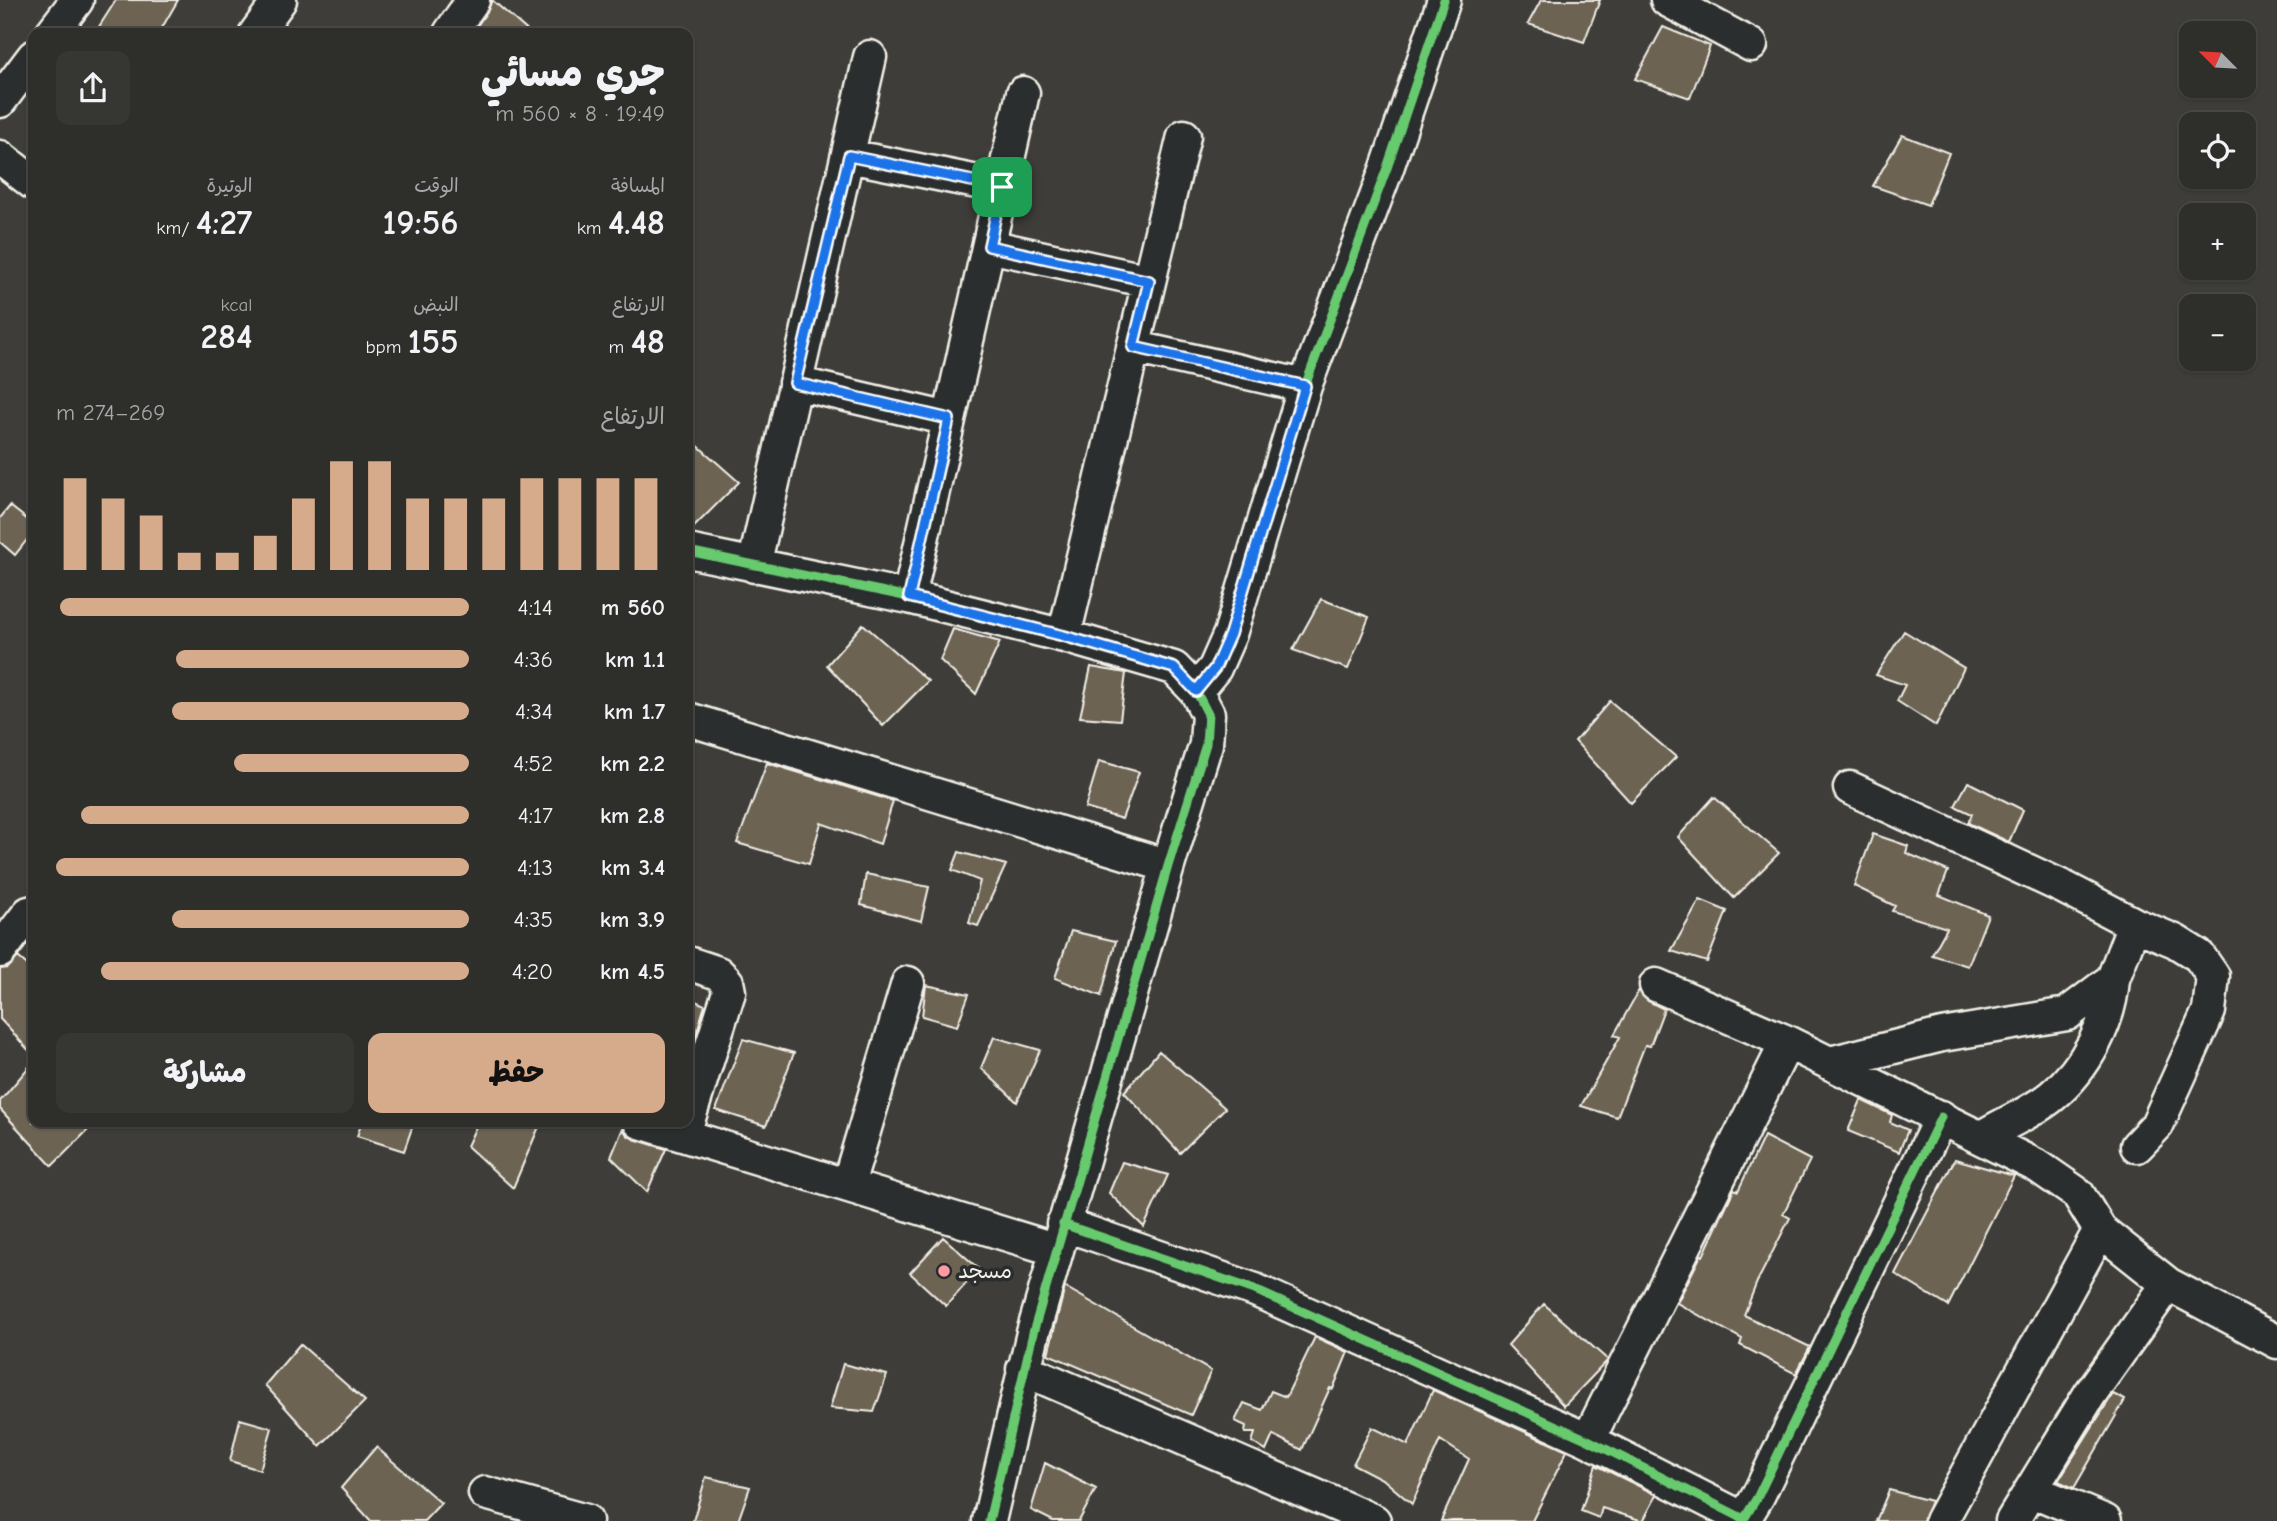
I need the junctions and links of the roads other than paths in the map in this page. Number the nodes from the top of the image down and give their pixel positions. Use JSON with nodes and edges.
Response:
{"nodes":[{"id":1,"x":77,"y":0,"type":"edge"},
{"id":2,"x":280,"y":0,"type":"edge"},
{"id":3,"x":473,"y":0,"type":"edge"},
{"id":4,"x":1444,"y":0,"type":"edge"},
{"id":5,"x":1667,"y":0,"type":"edge"},
{"id":6,"x":56,"y":28,"type":"edge"},
{"id":7,"x":260,"y":28,"type":"edge"},
{"id":8,"x":453,"y":28,"type":"edge"},
{"id":9,"x":1751,"y":45,"type":"dead end"},
{"id":10,"x":870,"y":57,"type":"dead end"},
{"id":11,"x":28,"y":64,"type":"edge"},
{"id":12,"x":1023,"y":93,"type":"dead end"},
{"id":13,"x":0,"y":101,"type":"edge"},
{"id":14,"x":1184,"y":136,"type":"dead end"},
{"id":15,"x":849,"y":156,"type":"junction"},
{"id":16,"x":0,"y":157,"type":"edge"},
{"id":17,"x":28,"y":179,"type":"edge"},
{"id":18,"x":1002,"y":187,"type":"junction"},
{"id":19,"x":989,"y":246,"type":"junction"},
{"id":20,"x":1149,"y":281,"type":"junction"},
{"id":21,"x":1133,"y":347,"type":"junction"},
{"id":22,"x":795,"y":383,"type":"junction"},
{"id":23,"x":1305,"y":386,"type":"junction"},
{"id":24,"x":949,"y":419,"type":"junction"},
{"id":25,"x":693,"y":552,"type":"edge"},
{"id":26,"x":754,"y":566,"type":"junction"},
{"id":27,"x":909,"y":597,"type":"junction"},
{"id":28,"x":1064,"y":636,"type":"junction"},
{"id":29,"x":1196,"y":691,"type":"junction"},
{"id":30,"x":693,"y":721,"type":"edge"},
{"id":31,"x":1850,"y":788,"type":"dead end"},
{"id":32,"x":1168,"y":866,"type":"junction"},
{"id":33,"x":28,"y":914,"type":"edge"},
{"id":34,"x":2134,"y":924,"type":"junction"},
{"id":35,"x":0,"y":950,"type":"edge"},
{"id":36,"x":693,"y":965,"type":"edge"},
{"id":37,"x":2113,"y":979,"type":"junction"},
{"id":38,"x":908,"y":983,"type":"dead end"},
{"id":39,"x":1656,"y":985,"type":"dead end"},
{"id":40,"x":1787,"y":1042,"type":"junction"},
{"id":41,"x":1830,"y":1063,"type":"junction"},
{"id":42,"x":693,"y":1104,"type":"edge"},
{"id":43,"x":1941,"y":1117,"type":"junction"},
{"id":44,"x":689,"y":1127,"type":"edge"},
{"id":45,"x":1982,"y":1137,"type":"junction"},
{"id":46,"x":2137,"y":1146,"type":"dead end"},
{"id":47,"x":848,"y":1185,"type":"junction"},
{"id":48,"x":2100,"y":1230,"type":"junction"},
{"id":49,"x":1060,"y":1237,"type":"junction"},
{"id":50,"x":2168,"y":1284,"type":"junction"},
{"id":51,"x":2277,"y":1342,"type":"edge"},
{"id":52,"x":1023,"y":1369,"type":"junction"},
{"id":53,"x":1588,"y":1440,"type":"junction"},
{"id":54,"x":2031,"y":1490,"type":"junction"},
{"id":55,"x":485,"y":1493,"type":"dead end"},
{"id":56,"x":1746,"y":1520,"type":"edge"},
{"id":57,"x":586,"y":1521,"type":"edge"},
{"id":58,"x":989,"y":1521,"type":"edge"},
{"id":59,"x":1374,"y":1521,"type":"edge"},
{"id":60,"x":1941,"y":1521,"type":"edge"},
{"id":61,"x":2012,"y":1521,"type":"edge"},
{"id":62,"x":2105,"y":1521,"type":"edge"}],
"edges":[{"from":1,"to":6,"type":"street"},
{"from":2,"to":7,"type":"street"},
{"from":3,"to":8,"type":"street"},
{"from":4,"to":23,"type":"street"},
{"from":5,"to":9,"type":"street"},
{"from":10,"to":15,"type":"street"},
{"from":11,"to":13,"type":"street"},
{"from":12,"to":18,"type":"street"},
{"from":14,"to":20,"type":"street"},
{"from":15,"to":18,"type":"street"},
{"from":15,"to":22,"type":"street"},
{"from":16,"to":17,"type":"street"},
{"from":18,"to":19,"type":"street"},
{"from":19,"to":20,"type":"street"},
{"from":19,"to":24,"type":"street"},
{"from":20,"to":21,"type":"street"},
{"from":21,"to":23,"type":"street"},
{"from":21,"to":28,"type":"street"},
{"from":22,"to":24,"type":"street"},
{"from":22,"to":26,"type":"street"},
{"from":23,"to":29,"type":"street"},
{"from":24,"to":27,"type":"street"},
{"from":25,"to":26,"type":"street"},
{"from":26,"to":27,"type":"street"},
{"from":27,"to":28,"type":"street"},
{"from":28,"to":29,"type":"street"},
{"from":29,"to":32,"type":"street"},
{"from":30,"to":32,"type":"street"},
{"from":31,"to":34,"type":"street"},
{"from":32,"to":49,"type":"street"},
{"from":33,"to":35,"type":"street"},
{"from":34,"to":37,"type":"street"},
{"from":34,"to":46,"type":"street"},
{"from":36,"to":42,"type":"street"},
{"from":37,"to":41,"type":"street"},
{"from":37,"to":45,"type":"street"},
{"from":38,"to":47,"type":"street"},
{"from":39,"to":40,"type":"street"},
{"from":40,"to":41,"type":"street"},
{"from":40,"to":53,"type":"street"},
{"from":41,"to":43,"type":"street"},
{"from":43,"to":45,"type":"street"},
{"from":43,"to":56,"type":"street"},
{"from":44,"to":47,"type":"street"},
{"from":45,"to":48,"type":"street"},
{"from":47,"to":49,"type":"street"},
{"from":48,"to":50,"type":"street"},
{"from":48,"to":60,"type":"street"},
{"from":49,"to":52,"type":"street"},
{"from":49,"to":53,"type":"street"},
{"from":50,"to":51,"type":"street"},
{"from":50,"to":54,"type":"street"},
{"from":52,"to":58,"type":"street"},
{"from":52,"to":59,"type":"street"},
{"from":53,"to":56,"type":"street"},
{"from":54,"to":61,"type":"street"},
{"from":54,"to":62,"type":"street"},
{"from":55,"to":57,"type":"street"}]}
